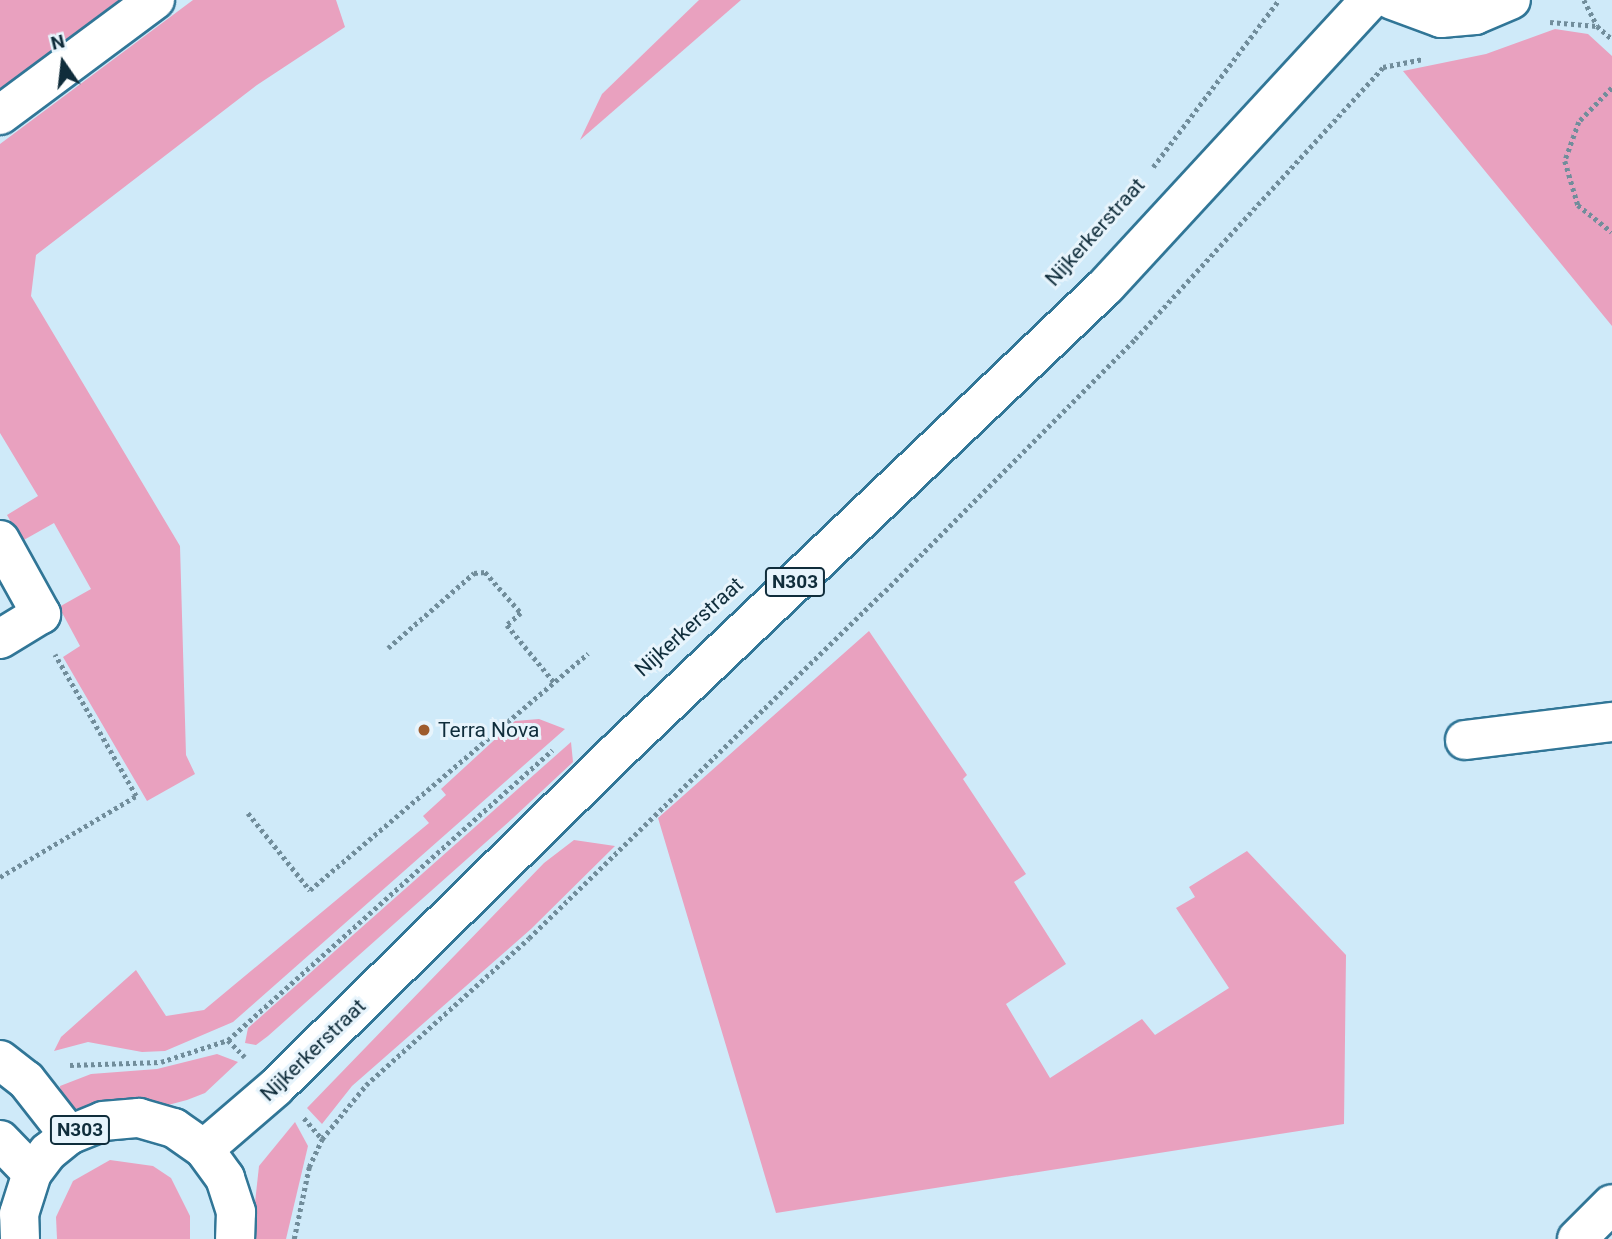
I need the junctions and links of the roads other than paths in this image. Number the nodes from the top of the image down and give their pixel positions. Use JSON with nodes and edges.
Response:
{"nodes":[{"id":1,"x":155,"y":0,"type":"edge"},
{"id":2,"x":1370,"y":0,"type":"edge"},
{"id":3,"x":1392,"y":0,"type":"edge"},
{"id":4,"x":1525,"y":11,"type":"edge"},
{"id":5,"x":0,"y":115,"type":"edge"},
{"id":6,"x":0,"y":540,"type":"edge"},
{"id":7,"x":0,"y":639,"type":"edge"},
{"id":8,"x":1612,"y":722,"type":"edge"},
{"id":9,"x":1465,"y":740,"type":"dead end"},
{"id":10,"x":13,"y":1070,"type":"edge"},
{"id":11,"x":69,"y":1135,"type":"junction"},
{"id":12,"x":0,"y":1140,"type":"edge"},
{"id":13,"x":204,"y":1149,"type":"junction"},
{"id":14,"x":32,"y":1173,"type":"junction"},
{"id":15,"x":1612,"y":1204,"type":"edge"},
{"id":16,"x":20,"y":1239,"type":"edge"},
{"id":17,"x":235,"y":1239,"type":"edge"},
{"id":18,"x":1577,"y":1239,"type":"edge"}],
"edges":[{"from":1,"to":5,"type":"main road"},
{"from":2,"to":13,"type":"main road","name":"Nijkerkerstraat","number":"N303"},
{"from":3,"to":4,"type":"main road"},
{"from":6,"to":7,"type":"main road"},
{"from":8,"to":9,"type":"main road"},
{"from":10,"to":11,"type":"main road"},
{"from":11,"to":13,"type":"main road","number":"N303"},
{"from":11,"to":14,"type":"main road","number":"N303"},
{"from":12,"to":14,"type":"main road"},
{"from":13,"to":17,"type":"main road","number":"N303"},
{"from":14,"to":16,"type":"main road","number":"N303"},
{"from":15,"to":18,"type":"main road"}]}
